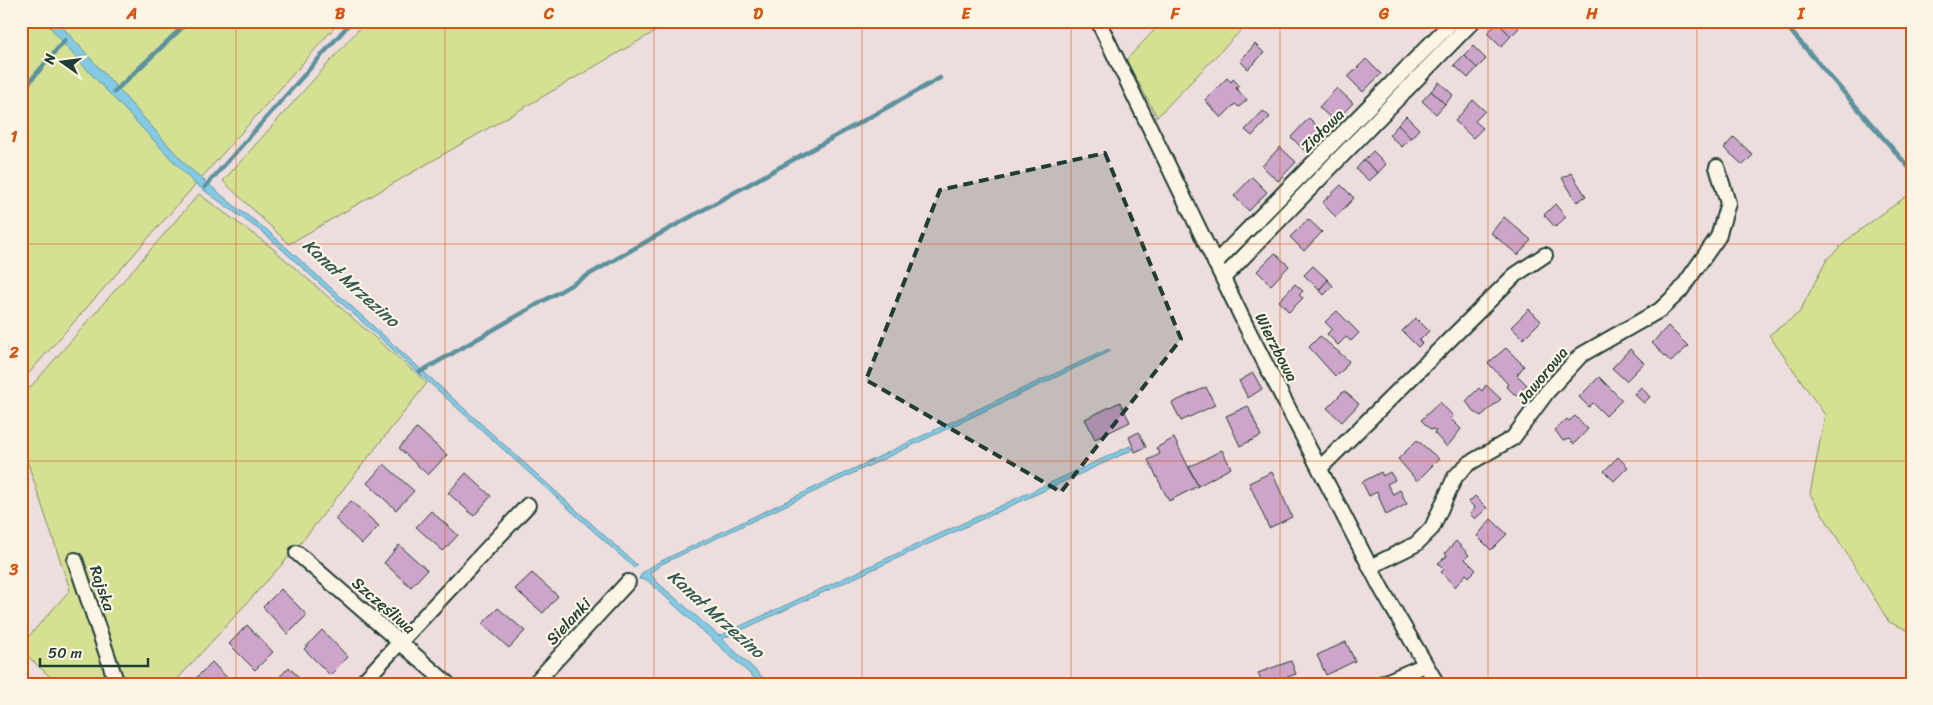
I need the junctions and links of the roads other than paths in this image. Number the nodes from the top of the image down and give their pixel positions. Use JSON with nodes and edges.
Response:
{"nodes":[{"id":1,"x":1098,"y":21,"type":"edge"},
{"id":2,"x":1453,"y":21,"type":"edge"},
{"id":3,"x":1473,"y":21,"type":"edge"},
{"id":4,"x":1717,"y":167,"type":"dead end"},
{"id":5,"x":1545,"y":255,"type":"dead end"},
{"id":6,"x":1215,"y":263,"type":"junction"},
{"id":7,"x":1223,"y":278,"type":"junction"},
{"id":8,"x":1321,"y":468,"type":"junction"},
{"id":9,"x":528,"y":505,"type":"dead end"},
{"id":10,"x":297,"y":553,"type":"dead end"},
{"id":11,"x":75,"y":560,"type":"dead end"},
{"id":12,"x":1370,"y":567,"type":"junction"},
{"id":13,"x":628,"y":582,"type":"dead end"},
{"id":14,"x":400,"y":643,"type":"junction"},
{"id":15,"x":1425,"y":665,"type":"junction"},
{"id":16,"x":117,"y":684,"type":"edge"},
{"id":17,"x":361,"y":684,"type":"edge"},
{"id":18,"x":448,"y":684,"type":"edge"},
{"id":19,"x":534,"y":684,"type":"edge"},
{"id":20,"x":1381,"y":684,"type":"edge"},
{"id":21,"x":1437,"y":684,"type":"edge"}],
"edges":[{"from":1,"to":6,"type":"street","name":"Wierzbowa"},
{"from":2,"to":6,"type":"street","name":"Ziołowa"},
{"from":3,"to":7,"type":"street"},
{"from":4,"to":12,"type":"street","name":"Jaworowa"},
{"from":5,"to":8,"type":"street"},
{"from":6,"to":7,"type":"street","name":"Wierzbowa"},
{"from":7,"to":8,"type":"street","name":"Wierzbowa"},
{"from":8,"to":12,"type":"street","name":"Wierzbowa"},
{"from":9,"to":14,"type":"street"},
{"from":10,"to":14,"type":"street","name":"Szczęśliwa"},
{"from":11,"to":16,"type":"street","name":"Rajska"},
{"from":12,"to":15,"type":"street","name":"Wierzbowa"},
{"from":13,"to":19,"type":"street","name":"Sielanki"},
{"from":14,"to":17,"type":"street"},
{"from":14,"to":18,"type":"street","name":"Szczęśliwa"},
{"from":15,"to":20,"type":"street"},
{"from":15,"to":21,"type":"street","name":"Wierzbowa"}]}
